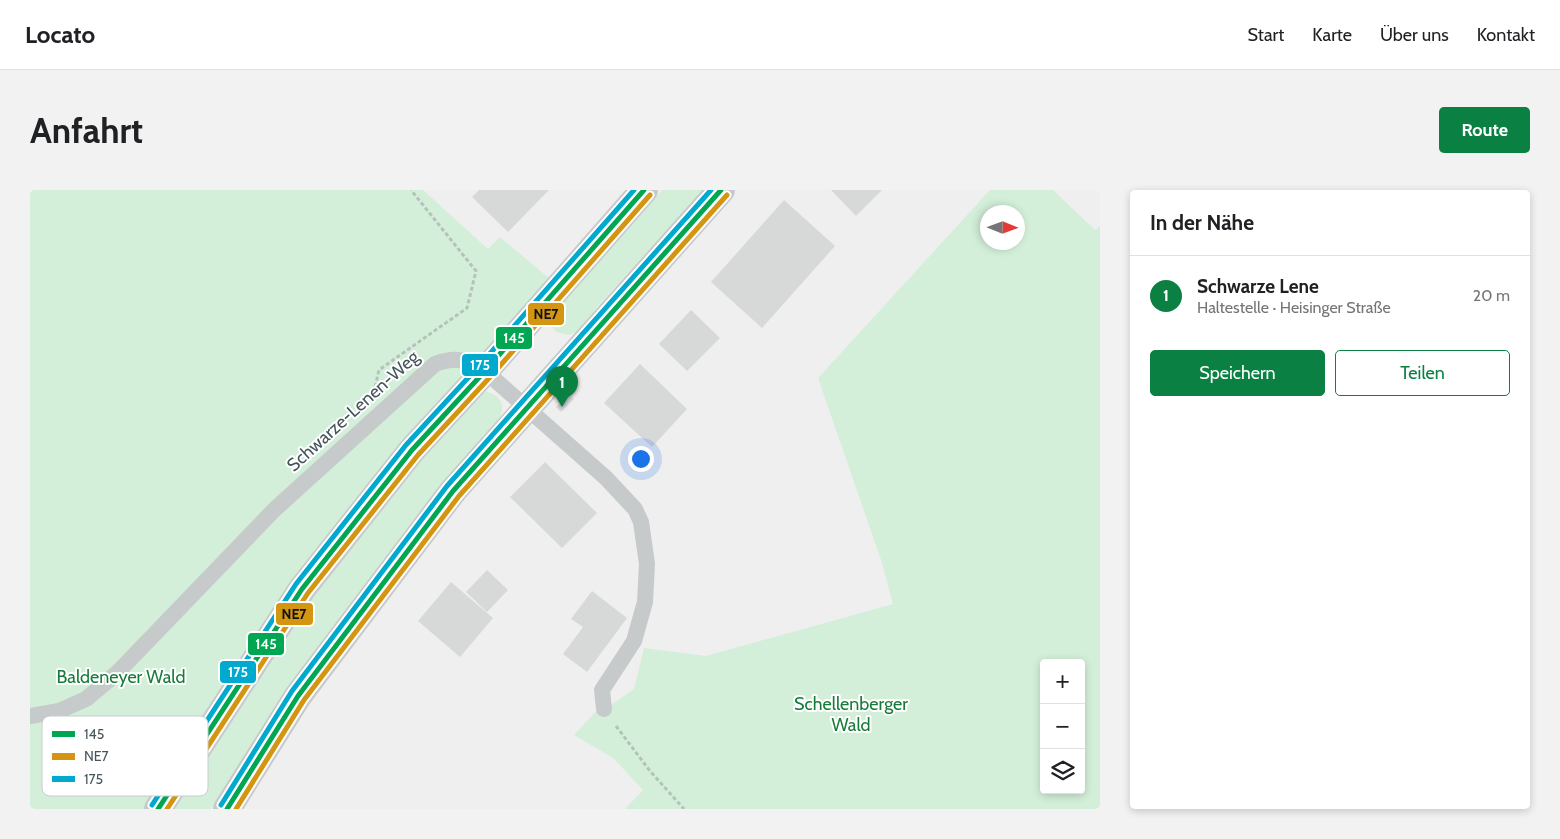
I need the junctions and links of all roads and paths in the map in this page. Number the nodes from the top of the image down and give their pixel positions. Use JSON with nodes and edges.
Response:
{"nodes":[{"id":1,"x":411,"y":190,"type":"edge"},
{"id":2,"x":644,"y":190,"type":"edge"},
{"id":3,"x":721,"y":190,"type":"edge"},
{"id":4,"x":484,"y":371,"type":"junction"},
{"id":5,"x":528,"y":408,"type":"junction"},
{"id":6,"x":367,"y":424,"type":"junction"},
{"id":7,"x":604,"y":709,"type":"joint"},
{"id":8,"x":30,"y":716,"type":"edge"},
{"id":9,"x":208,"y":732,"type":"edge"},
{"id":10,"x":166,"y":796,"type":"edge"},
{"id":11,"x":158,"y":809,"type":"edge"},
{"id":12,"x":227,"y":809,"type":"edge"},
{"id":13,"x":684,"y":809,"type":"edge"}],
"edges":[{"from":1,"to":6,"type":"path"},
{"from":2,"to":4,"type":"main road"},
{"from":3,"to":5,"type":"main road"},
{"from":4,"to":5,"type":"lane","name":"Schwarze-Lenen-Weg"},
{"from":4,"to":6,"type":"lane","name":"Schwarze-Lenen-Weg"},
{"from":4,"to":9,"type":"main road"},
{"from":5,"to":7,"type":"lane","name":"Schwarze-Lenen-Weg"},
{"from":5,"to":12,"type":"main road"},
{"from":6,"to":8,"type":"lane","name":"Schwarze-Lenen-Weg"},
{"from":7,"to":13,"type":"path"},
{"from":10,"to":11,"type":"main road"}]}
